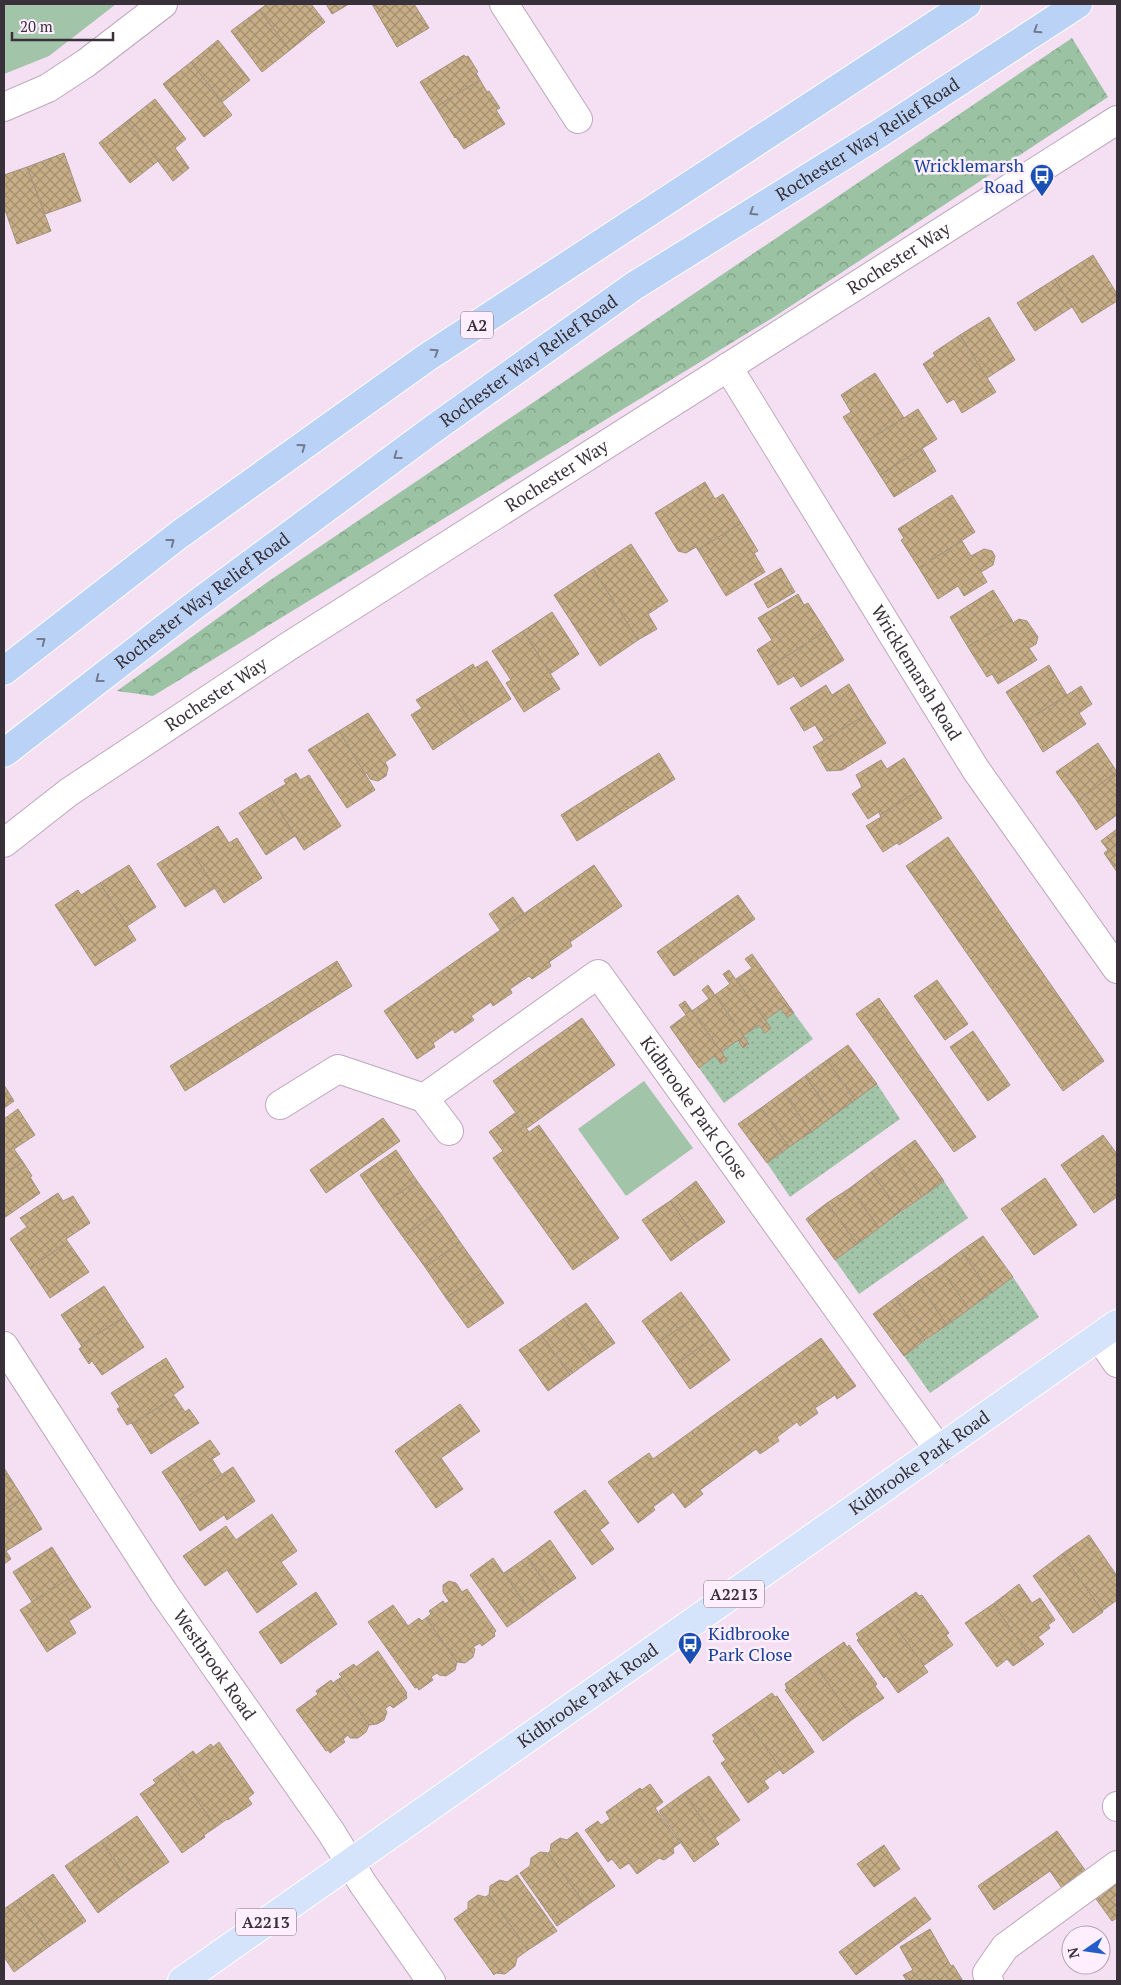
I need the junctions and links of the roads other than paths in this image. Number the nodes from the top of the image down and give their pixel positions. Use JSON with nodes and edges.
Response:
{"nodes":[{"id":1,"x":163,"y":4,"type":"edge"},
{"id":2,"x":504,"y":4,"type":"edge"},
{"id":3,"x":967,"y":4,"type":"edge"},
{"id":4,"x":1078,"y":4,"type":"edge"},
{"id":5,"x":4,"y":107,"type":"edge"},
{"id":6,"x":578,"y":119,"type":"dead end"},
{"id":7,"x":1117,"y":120,"type":"edge"},
{"id":8,"x":728,"y":367,"type":"junction"},
{"id":9,"x":4,"y":671,"type":"edge"},
{"id":10,"x":4,"y":753,"type":"edge"},
{"id":11,"x":4,"y":843,"type":"edge"},
{"id":12,"x":1117,"y":969,"type":"edge"},
{"id":13,"x":424,"y":1098,"type":"junction"},
{"id":14,"x":280,"y":1105,"type":"dead end"},
{"id":15,"x":449,"y":1131,"type":"dead end"},
{"id":16,"x":1108,"y":1331,"type":"edge"},
{"id":17,"x":4,"y":1346,"type":"edge"},
{"id":18,"x":1117,"y":1363,"type":"edge"},
{"id":19,"x":939,"y":1450,"type":"junction"},
{"id":20,"x":350,"y":1863,"type":"junction"},
{"id":21,"x":1117,"y":1865,"type":"edge"},
{"id":22,"x":182,"y":1981,"type":"edge"},
{"id":23,"x":431,"y":1981,"type":"edge"},
{"id":24,"x":989,"y":1981,"type":"edge"}],
"edges":[{"from":1,"to":5,"type":"street"},
{"from":2,"to":6,"type":"street"},
{"from":9,"to":3,"type":"highway","number":"A2","one_way":true},
{"from":4,"to":10,"type":"highway","name":"Rochester Way Relief Road","one_way":true},
{"from":7,"to":8,"type":"street","name":"Rochester Way"},
{"from":8,"to":11,"type":"street","name":"Rochester Way"},
{"from":8,"to":12,"type":"street","name":"Wricklemarsh Road"},
{"from":13,"to":14,"type":"street"},
{"from":13,"to":15,"type":"street"},
{"from":13,"to":19,"type":"street","name":"Kidbrooke Park Close"},
{"from":16,"to":18,"type":"street"},
{"from":16,"to":19,"type":"main road","name":"Kidbrooke Park Road","number":"A2213"},
{"from":17,"to":20,"type":"street","name":"Westbrook Road"},
{"from":19,"to":20,"type":"main road","name":"Kidbrooke Park Road","number":"A2213"},
{"from":20,"to":22,"type":"main road","name":"Kidbrooke Park Road","number":"A2213"},
{"from":20,"to":23,"type":"street","name":"Westbrook Road"},
{"from":21,"to":24,"type":"street"}]}
